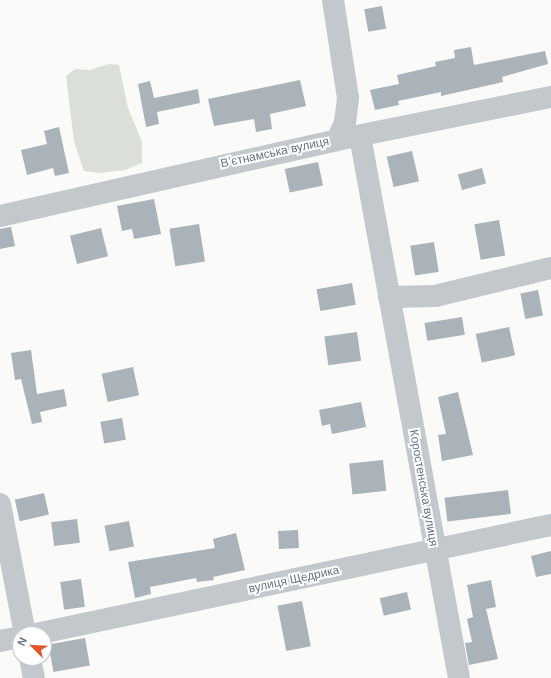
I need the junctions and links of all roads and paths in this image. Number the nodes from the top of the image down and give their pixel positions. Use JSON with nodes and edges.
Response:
{"nodes":[{"id":1,"x":333,"y":0,"type":"edge"},
{"id":2,"x":551,"y":97,"type":"edge"},
{"id":3,"x":360,"y":136,"type":"junction"},
{"id":4,"x":336,"y":140,"type":"junction"},
{"id":5,"x":0,"y":216,"type":"edge"},
{"id":6,"x":551,"y":268,"type":"edge"},
{"id":7,"x":389,"y":297,"type":"junction"},
{"id":8,"x":0,"y":504,"type":"edge"},
{"id":9,"x":551,"y":525,"type":"edge"},
{"id":10,"x":434,"y":550,"type":"junction"},
{"id":11,"x":23,"y":626,"type":"edge"},
{"id":12,"x":52,"y":631,"type":"edge"},
{"id":13,"x":12,"y":639,"type":"edge"},
{"id":14,"x":0,"y":641,"type":"edge"},
{"id":15,"x":32,"y":666,"type":"edge"},
{"id":16,"x":34,"y":678,"type":"edge"},
{"id":17,"x":458,"y":678,"type":"edge"}],
"edges":[{"from":1,"to":4,"type":"street"},
{"from":2,"to":3,"type":"street","name":"Вʼєтнамська вулиця"},
{"from":3,"to":4,"type":"street","name":"Вʼєтнамська вулиця"},
{"from":3,"to":7,"type":"street","name":"Коростенська вулиця"},
{"from":4,"to":5,"type":"street","name":"Вʼєтнамська вулиця"},
{"from":6,"to":7,"type":"street"},
{"from":7,"to":10,"type":"street","name":"Коростенська вулиця"},
{"from":8,"to":11,"type":"street"},
{"from":9,"to":10,"type":"street","name":"вулиця Щедрика"},
{"from":10,"to":12,"type":"street","name":"вулиця Щедрика"},
{"from":10,"to":17,"type":"street","name":"Коростенська вулиця"},
{"from":13,"to":14,"type":"street"},
{"from":15,"to":16,"type":"street"}]}
